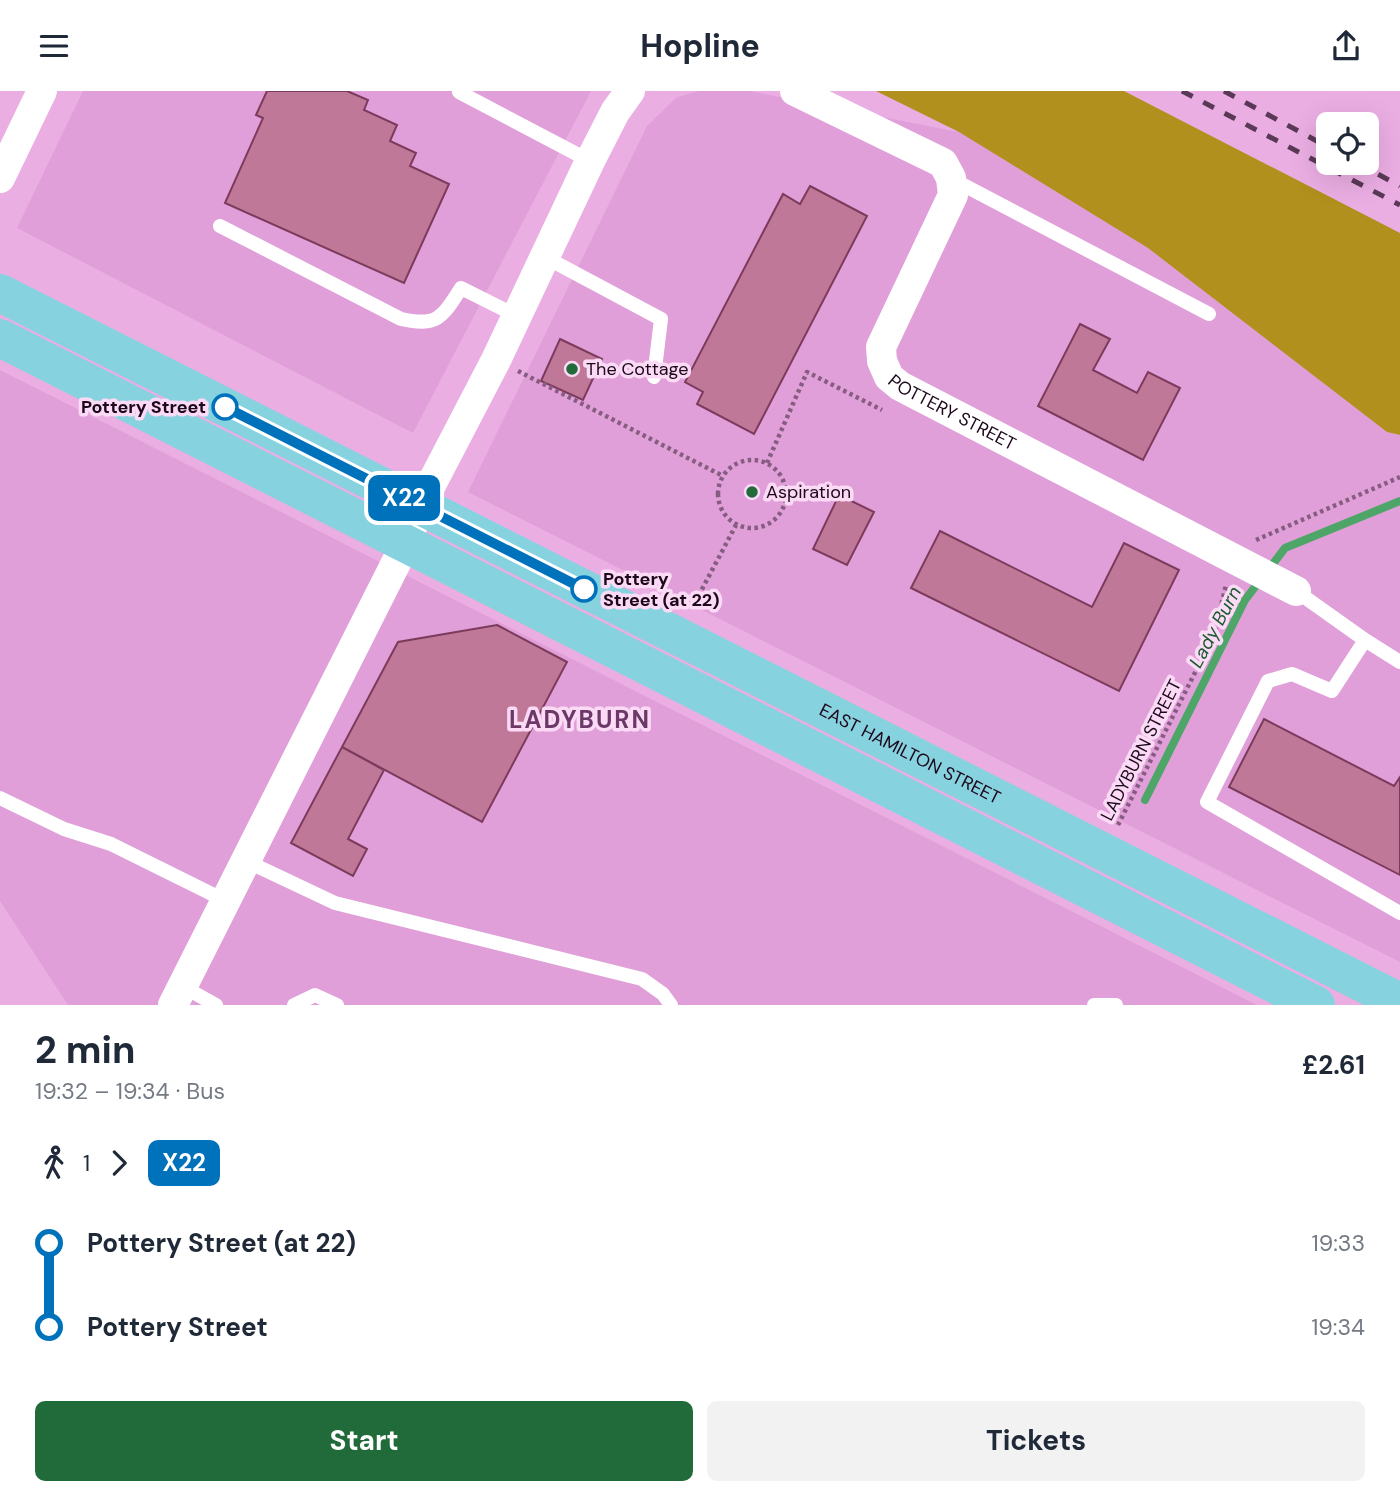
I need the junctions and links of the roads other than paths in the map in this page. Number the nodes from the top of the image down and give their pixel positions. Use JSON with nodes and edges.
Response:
{"nodes":[{"id":1,"x":42,"y":91,"type":"edge"},
{"id":2,"x":630,"y":91,"type":"edge"},
{"id":3,"x":795,"y":91,"type":"edge"},
{"id":4,"x":459,"y":92,"type":"edge"},
{"id":5,"x":590,"y":161,"type":"junction"},
{"id":6,"x":0,"y":178,"type":"edge"},
{"id":7,"x":951,"y":178,"type":"junction"},
{"id":8,"x":220,"y":226,"type":"dead end"},
{"id":9,"x":545,"y":257,"type":"junction"},
{"id":10,"x":0,"y":293,"type":"edge"},
{"id":11,"x":1209,"y":314,"type":"dead end"},
{"id":12,"x":517,"y":316,"type":"junction"},
{"id":13,"x":0,"y":338,"type":"edge"},
{"id":14,"x":654,"y":377,"type":"dead end"},
{"id":15,"x":420,"y":506,"type":"junction"},
{"id":16,"x":406,"y":543,"type":"junction"},
{"id":17,"x":1296,"y":591,"type":"joint"},
{"id":18,"x":1365,"y":640,"type":"junction"},
{"id":19,"x":688,"y":641,"type":"junction"},
{"id":20,"x":1400,"y":661,"type":"edge"},
{"id":21,"x":678,"y":681,"type":"junction"},
{"id":22,"x":0,"y":798,"type":"edge"},
{"id":23,"x":246,"y":860,"type":"junction"},
{"id":24,"x":226,"y":901,"type":"junction"},
{"id":25,"x":1400,"y":913,"type":"edge"},
{"id":26,"x":178,"y":996,"type":"edge"},
{"id":27,"x":1400,"y":1002,"type":"edge"},
{"id":28,"x":216,"y":1005,"type":"edge"},
{"id":29,"x":295,"y":1005,"type":"edge"},
{"id":30,"x":337,"y":1005,"type":"edge"},
{"id":31,"x":671,"y":1005,"type":"edge"},
{"id":32,"x":1094,"y":1005,"type":"edge"},
{"id":33,"x":1116,"y":1005,"type":"edge"},
{"id":34,"x":1317,"y":1005,"type":"edge"}],
"edges":[{"from":1,"to":6,"type":"street"},
{"from":2,"to":5,"type":"street"},
{"from":3,"to":7,"type":"street"},
{"from":4,"to":5,"type":"lane"},
{"from":5,"to":9,"type":"street"},
{"from":7,"to":11,"type":"lane"},
{"from":7,"to":17,"type":"street","name":"POTTERY STREET"},
{"from":8,"to":12,"type":"lane"},
{"from":9,"to":12,"type":"street"},
{"from":9,"to":14,"type":"lane"},
{"from":10,"to":15,"type":"highway","name":"EAST HAMILTON STREET"},
{"from":12,"to":15,"type":"street"},
{"from":13,"to":16,"type":"highway"},
{"from":15,"to":16,"type":"street"},
{"from":15,"to":19,"type":"highway","name":"EAST HAMILTON STREET"},
{"from":16,"to":21,"type":"highway"},
{"from":16,"to":23,"type":"street"},
{"from":17,"to":18,"type":"lane"},
{"from":18,"to":20,"type":"lane"},
{"from":18,"to":25,"type":"lane"},
{"from":19,"to":21,"type":"highway"},
{"from":19,"to":27,"type":"highway","name":"EAST HAMILTON STREET"},
{"from":21,"to":34,"type":"highway"},
{"from":22,"to":24,"type":"lane"},
{"from":23,"to":24,"type":"street"},
{"from":23,"to":31,"type":"lane"},
{"from":24,"to":26,"type":"street"},
{"from":26,"to":28,"type":"lane"},
{"from":29,"to":30,"type":"lane"},
{"from":32,"to":33,"type":"lane"}]}
